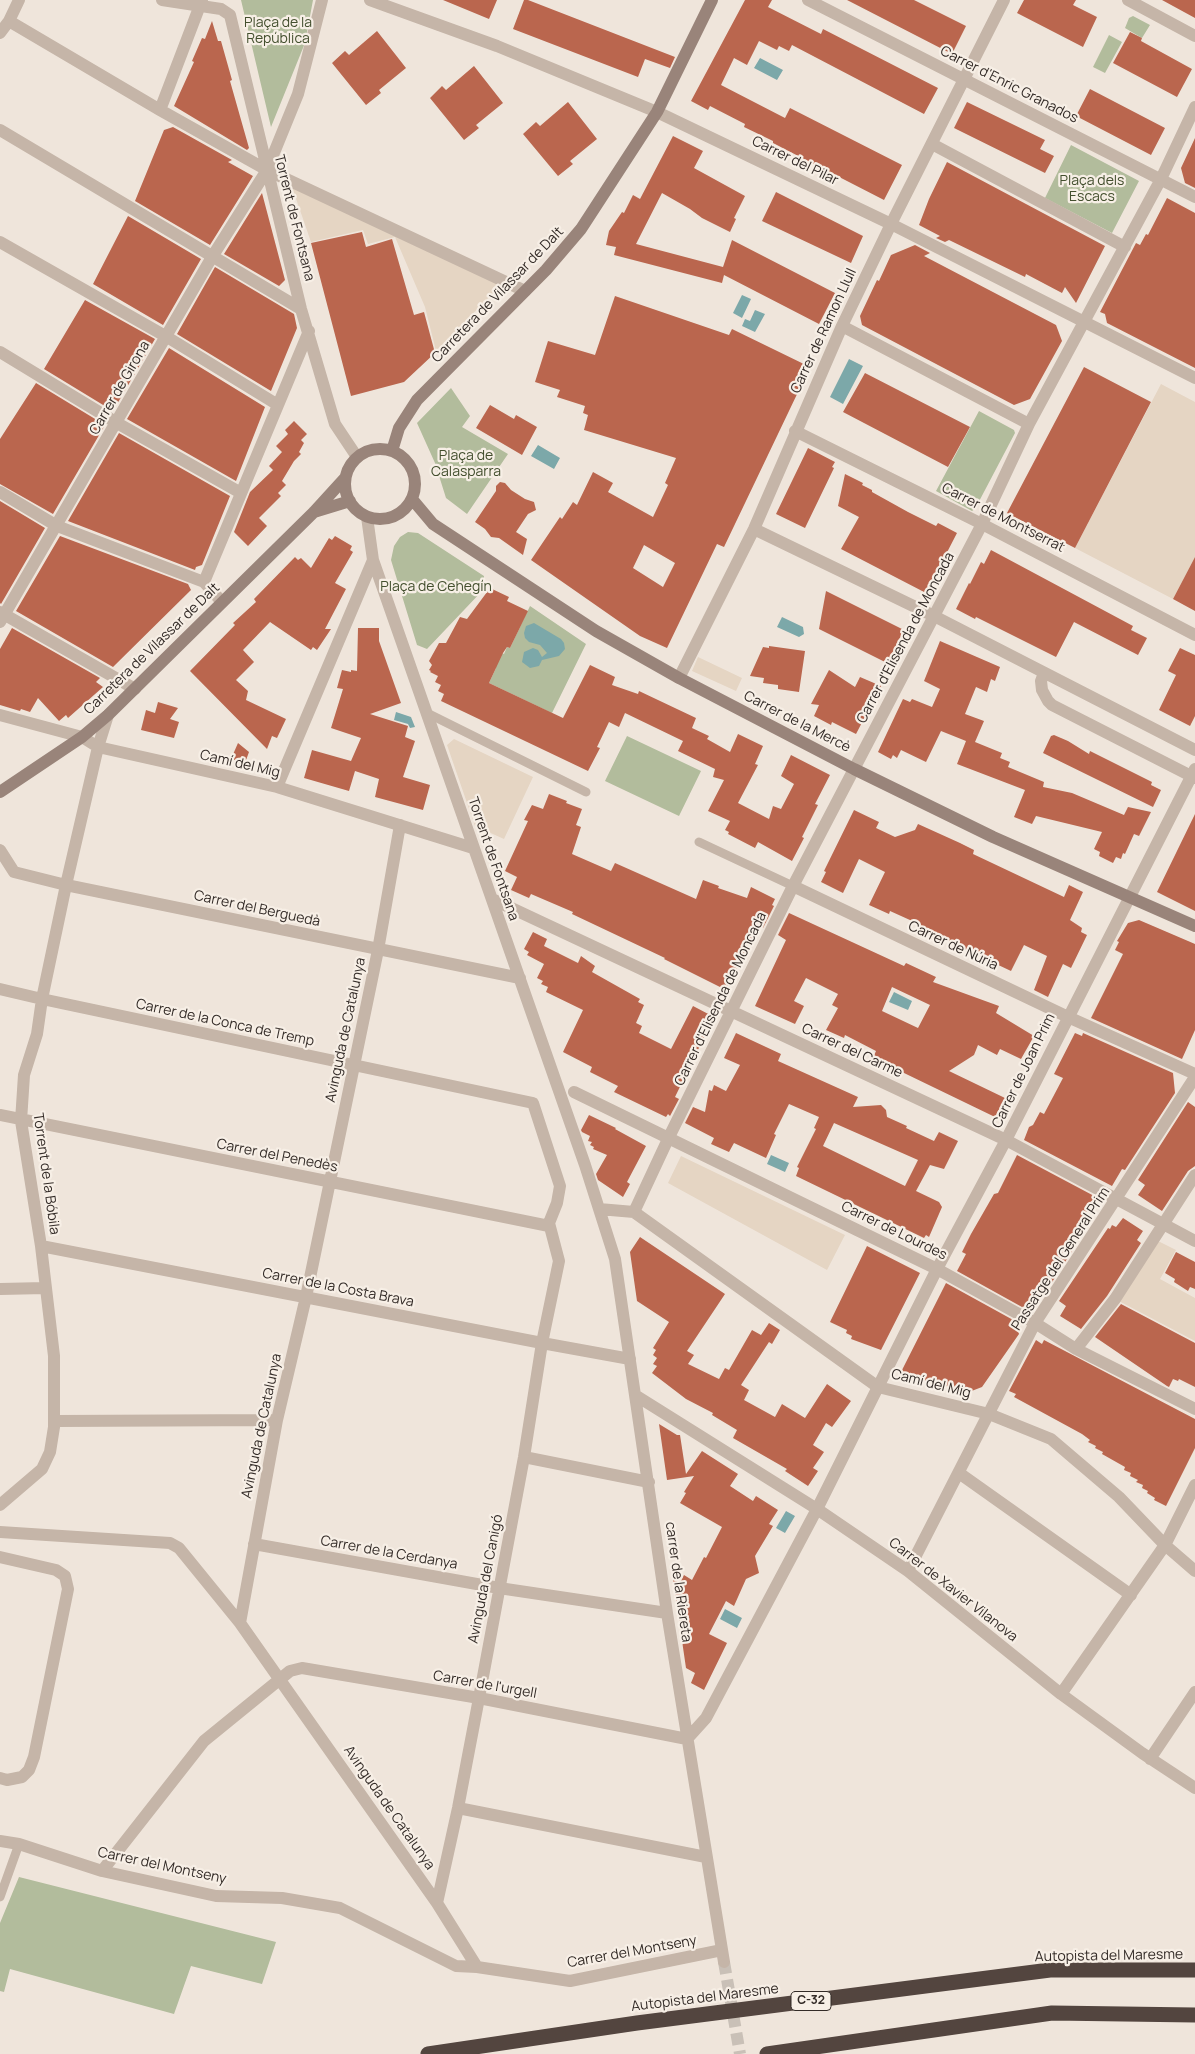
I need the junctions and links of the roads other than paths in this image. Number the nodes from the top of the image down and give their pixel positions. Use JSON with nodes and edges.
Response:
{"nodes":[{"id":1,"x":19,"y":0,"type":"edge"},
{"id":2,"x":162,"y":0,"type":"edge"},
{"id":3,"x":322,"y":0,"type":"edge"},
{"id":4,"x":370,"y":0,"type":"edge"},
{"id":5,"x":712,"y":0,"type":"edge"},
{"id":6,"x":808,"y":0,"type":"edge"},
{"id":7,"x":1004,"y":0,"type":"edge"},
{"id":8,"x":1128,"y":0,"type":"edge"},
{"id":9,"x":201,"y":3,"type":"edge"},
{"id":10,"x":9,"y":21,"type":"junction"},
{"id":11,"x":0,"y":33,"type":"edge"},
{"id":12,"x":1195,"y":36,"type":"edge"},
{"id":13,"x":965,"y":80,"type":"junction"},
{"id":14,"x":1195,"y":107,"type":"edge"},
{"id":15,"x":160,"y":110,"type":"junction"},
{"id":16,"x":657,"y":112,"type":"junction"},
{"id":17,"x":0,"y":130,"type":"edge"},
{"id":18,"x":932,"y":144,"type":"junction"},
{"id":19,"x":266,"y":170,"type":"junction"},
{"id":20,"x":1161,"y":179,"type":"junction"},
{"id":21,"x":1195,"y":197,"type":"edge"},
{"id":22,"x":891,"y":224,"type":"junction"},
{"id":23,"x":0,"y":242,"type":"edge"},
{"id":24,"x":1125,"y":247,"type":"junction"},
{"id":25,"x":212,"y":257,"type":"junction"},
{"id":26,"x":525,"y":291,"type":"junction"},
{"id":27,"x":301,"y":309,"type":"junction"},
{"id":28,"x":1085,"y":321,"type":"junction"},
{"id":29,"x":842,"y":326,"type":"junction"},
{"id":30,"x":309,"y":331,"type":"junction"},
{"id":31,"x":167,"y":337,"type":"junction"},
{"id":32,"x":0,"y":352,"type":"edge"},
{"id":33,"x":1195,"y":378,"type":"edge"},
{"id":34,"x":278,"y":405,"type":"junction"},
{"id":35,"x":117,"y":423,"type":"junction"},
{"id":36,"x":1029,"y":424,"type":"junction"},
{"id":37,"x":795,"y":431,"type":"junction"},
{"id":38,"x":392,"y":451,"type":"junction"},
{"id":39,"x":358,"y":457,"type":"junction"},
{"id":40,"x":345,"y":478,"type":"junction"},
{"id":41,"x":0,"y":492,"type":"edge"},
{"id":42,"x":241,"y":493,"type":"junction"},
{"id":43,"x":412,"y":499,"type":"junction"},
{"id":44,"x":350,"y":501,"type":"junction"},
{"id":45,"x":314,"y":512,"type":"junction"},
{"id":46,"x":367,"y":517,"type":"junction"},
{"id":47,"x":982,"y":524,"type":"junction"},
{"id":48,"x":57,"y":526,"type":"junction"},
{"id":49,"x":754,"y":529,"type":"junction"},
{"id":50,"x":373,"y":560,"type":"junction"},
{"id":51,"x":204,"y":582,"type":"junction"},
{"id":52,"x":222,"y":602,"type":"junction"},
{"id":53,"x":1,"y":616,"type":"edge"},
{"id":54,"x":934,"y":616,"type":"junction"},
{"id":55,"x":1195,"y":635,"type":"edge"},
{"id":56,"x":1044,"y":673,"type":"junction"},
{"id":57,"x":679,"y":678,"type":"junction"},
{"id":58,"x":135,"y":689,"type":"junction"},
{"id":59,"x":427,"y":713,"type":"junction"},
{"id":60,"x":0,"y":715,"type":"edge"},
{"id":61,"x":108,"y":715,"type":"junction"},
{"id":62,"x":82,"y":737,"type":"junction"},
{"id":63,"x":98,"y":747,"type":"junction"},
{"id":64,"x":1195,"y":750,"type":"edge"},
{"id":65,"x":854,"y":769,"type":"junction"},
{"id":66,"x":1194,"y":774,"type":"edge"},
{"id":67,"x":277,"y":787,"type":"junction"},
{"id":68,"x":0,"y":792,"type":"edge"},
{"id":69,"x":586,"y":792,"type":"dead end"},
{"id":70,"x":400,"y":826,"type":"junction"},
{"id":71,"x":699,"y":842,"type":"dead end"},
{"id":72,"x":473,"y":848,"type":"junction"},
{"id":73,"x":0,"y":850,"type":"edge"},
{"id":74,"x":66,"y":885,"type":"junction"},
{"id":75,"x":793,"y":886,"type":"junction"},
{"id":76,"x":1129,"y":896,"type":"junction"},
{"id":77,"x":492,"y":899,"type":"junction"},
{"id":78,"x":1195,"y":926,"type":"edge"},
{"id":79,"x":378,"y":950,"type":"junction"},
{"id":80,"x":520,"y":978,"type":"junction"},
{"id":81,"x":0,"y":989,"type":"edge"},
{"id":82,"x":42,"y":999,"type":"junction"},
{"id":83,"x":732,"y":1011,"type":"junction"},
{"id":84,"x":1068,"y":1017,"type":"junction"},
{"id":85,"x":354,"y":1066,"type":"junction"},
{"id":86,"x":1195,"y":1075,"type":"edge"},
{"id":87,"x":574,"y":1092,"type":"dead end"},
{"id":88,"x":0,"y":1115,"type":"edge"},
{"id":89,"x":22,"y":1121,"type":"junction"},
{"id":90,"x":668,"y":1137,"type":"junction"},
{"id":91,"x":1006,"y":1140,"type":"junction"},
{"id":92,"x":1195,"y":1174,"type":"edge"},
{"id":93,"x":329,"y":1182,"type":"junction"},
{"id":94,"x":1116,"y":1200,"type":"junction"},
{"id":95,"x":598,"y":1209,"type":"junction"},
{"id":96,"x":634,"y":1212,"type":"junction"},
{"id":97,"x":1163,"y":1223,"type":"junction"},
{"id":98,"x":549,"y":1226,"type":"junction"},
{"id":99,"x":1195,"y":1241,"type":"edge"},
{"id":100,"x":41,"y":1246,"type":"junction"},
{"id":101,"x":937,"y":1269,"type":"junction"},
{"id":102,"x":44,"y":1288,"type":"junction"},
{"id":103,"x":0,"y":1290,"type":"edge"},
{"id":104,"x":306,"y":1297,"type":"junction"},
{"id":105,"x":1035,"y":1323,"type":"junction"},
{"id":106,"x":542,"y":1344,"type":"junction"},
{"id":107,"x":1076,"y":1350,"type":"junction"},
{"id":108,"x":630,"y":1359,"type":"junction"},
{"id":109,"x":878,"y":1387,"type":"junction"},
{"id":110,"x":634,"y":1395,"type":"junction"},
{"id":111,"x":1195,"y":1409,"type":"edge"},
{"id":112,"x":989,"y":1414,"type":"junction"},
{"id":113,"x":277,"y":1420,"type":"junction"},
{"id":114,"x":54,"y":1421,"type":"junction"},
{"id":115,"x":524,"y":1458,"type":"junction"},
{"id":116,"x":959,"y":1473,"type":"junction"},
{"id":117,"x":649,"y":1482,"type":"junction"},
{"id":118,"x":1195,"y":1485,"type":"edge"},
{"id":119,"x":0,"y":1506,"type":"edge"},
{"id":120,"x":817,"y":1509,"type":"junction"},
{"id":121,"x":0,"y":1532,"type":"edge"},
{"id":122,"x":254,"y":1544,"type":"junction"},
{"id":123,"x":1165,"y":1545,"type":"junction"},
{"id":124,"x":0,"y":1557,"type":"edge"},
{"id":125,"x":908,"y":1570,"type":"junction"},
{"id":126,"x":1195,"y":1571,"type":"edge"},
{"id":127,"x":498,"y":1588,"type":"junction"},
{"id":128,"x":1131,"y":1594,"type":"junction"},
{"id":129,"x":667,"y":1613,"type":"junction"},
{"id":130,"x":240,"y":1623,"type":"junction"},
{"id":131,"x":280,"y":1680,"type":"junction"},
{"id":132,"x":1195,"y":1692,"type":"edge"},
{"id":133,"x":1061,"y":1694,"type":"junction"},
{"id":134,"x":479,"y":1698,"type":"junction"},
{"id":135,"x":687,"y":1739,"type":"junction"},
{"id":136,"x":1150,"y":1759,"type":"junction"},
{"id":137,"x":0,"y":1778,"type":"edge"},
{"id":138,"x":1195,"y":1788,"type":"edge"},
{"id":139,"x":458,"y":1808,"type":"junction"},
{"id":140,"x":0,"y":1841,"type":"edge"},
{"id":141,"x":19,"y":1844,"type":"junction"},
{"id":142,"x":706,"y":1857,"type":"junction"},
{"id":143,"x":102,"y":1871,"type":"junction"},
{"id":144,"x":0,"y":1897,"type":"edge"},
{"id":145,"x":437,"y":1902,"type":"junction"},
{"id":146,"x":723,"y":1956,"type":"joint"},
{"id":147,"x":477,"y":1967,"type":"junction"},
{"id":148,"x":1195,"y":1970,"type":"edge"},
{"id":149,"x":1195,"y":2015,"type":"edge"},
{"id":150,"x":428,"y":2054,"type":"edge"},
{"id":151,"x":768,"y":2054,"type":"edge"}],
"edges":[{"from":1,"to":10,"type":"street"},
{"from":2,"to":9,"type":"street"},
{"from":3,"to":19,"type":"street","name":"Carrer de Girona"},
{"from":4,"to":16,"type":"street","name":"Carrer del Pilar"},
{"from":5,"to":16,"type":"street","name":"Carretera de Vilassar de Dalt"},
{"from":6,"to":13,"type":"street","name":"Carrer d'Enric Granados"},
{"from":7,"to":13,"type":"street","name":"Carrer de Ramon Llull"},
{"from":8,"to":12,"type":"street"},
{"from":9,"to":15,"type":"street"},
{"from":9,"to":19,"type":"street","name":"Torrent de Fontsana"},
{"from":10,"to":11,"type":"street"},
{"from":10,"to":15,"type":"street"},
{"from":13,"to":18,"type":"street","name":"Carrer de Ramon Llull"},
{"from":13,"to":20,"type":"street","name":"Carrer d'Enric Granados"},
{"from":14,"to":20,"type":"street","name":"Carrer d'Elisenda de Moncada"},
{"from":15,"to":19,"type":"street"},
{"from":16,"to":22,"type":"street","name":"Carrer del Pilar"},
{"from":16,"to":26,"type":"street","name":"Carretera de Vilassar de Dalt"},
{"from":17,"to":25,"type":"street"},
{"from":18,"to":22,"type":"street","name":"Carrer de Ramon Llull"},
{"from":18,"to":24,"type":"street"},
{"from":19,"to":25,"type":"street","name":"Carrer de Girona"},
{"from":19,"to":26,"type":"street"},
{"from":19,"to":27,"type":"street","name":"Torrent de Fontsana"},
{"from":20,"to":21,"type":"street","name":"Carrer d'Enric Granados"},
{"from":20,"to":24,"type":"street","name":"Carrer d'Elisenda de Moncada"},
{"from":22,"to":28,"type":"street","name":"Carrer del Pilar"},
{"from":22,"to":29,"type":"street","name":"Carrer de Ramon Llull"},
{"from":23,"to":31,"type":"street"},
{"from":24,"to":28,"type":"street","name":"Carrer d'Elisenda de Moncada"},
{"from":25,"to":27,"type":"street"},
{"from":25,"to":31,"type":"street","name":"Carrer de Girona"},
{"from":26,"to":38,"type":"street","name":"Carretera de Vilassar de Dalt"},
{"from":27,"to":30,"type":"street","name":"Torrent de Fontsana"},
{"from":28,"to":33,"type":"street","name":"Carrer del Pilar"},
{"from":28,"to":36,"type":"street","name":"Carrer d'Elisenda de Moncada"},
{"from":29,"to":36,"type":"street"},
{"from":29,"to":37,"type":"street","name":"Carrer de Ramon Llull"},
{"from":30,"to":34,"type":"street"},
{"from":30,"to":39,"type":"street","name":"Torrent de Fontsana"},
{"from":31,"to":34,"type":"street"},
{"from":31,"to":35,"type":"street","name":"Carrer de Girona"},
{"from":32,"to":35,"type":"street"},
{"from":34,"to":42,"type":"street"},
{"from":35,"to":42,"type":"street"},
{"from":35,"to":48,"type":"street","name":"Carrer de Girona"},
{"from":36,"to":47,"type":"street","name":"Carrer d'Elisenda de Moncada"},
{"from":37,"to":47,"type":"street","name":"Carrer de Montserrat"},
{"from":37,"to":49,"type":"street","name":"Carrer de Ramon Llull"},
{"from":38,"to":39,"type":"street"},
{"from":38,"to":43,"type":"street"},
{"from":39,"to":40,"type":"street"},
{"from":40,"to":44,"type":"street"},
{"from":40,"to":45,"type":"street","name":"Carretera de Vilassar de Dalt"},
{"from":41,"to":48,"type":"street"},
{"from":42,"to":51,"type":"street"},
{"from":43,"to":46,"type":"street"},
{"from":43,"to":57,"type":"street","name":"Carrer de la Mercè"},
{"from":44,"to":45,"type":"street","name":"Carretera de Vilassar de Dalt"},
{"from":44,"to":46,"type":"street"},
{"from":45,"to":52,"type":"street","name":"Carretera de Vilassar de Dalt"},
{"from":46,"to":50,"type":"street","name":"Torrent de Fontsana"},
{"from":47,"to":54,"type":"street","name":"Carrer d'Elisenda de Moncada"},
{"from":47,"to":55,"type":"street","name":"Carrer de Montserrat"},
{"from":48,"to":51,"type":"street"},
{"from":48,"to":53,"type":"street","name":"Carrer de Girona"},
{"from":49,"to":54,"type":"street"},
{"from":49,"to":57,"type":"street","name":"Carrer de Ramon Llull"},
{"from":50,"to":59,"type":"street","name":"Torrent de Fontsana"},
{"from":50,"to":67,"type":"street"},
{"from":51,"to":52,"type":"street"},
{"from":52,"to":58,"type":"street","name":"Carretera de Vilassar de Dalt"},
{"from":53,"to":58,"type":"street"},
{"from":54,"to":56,"type":"street"},
{"from":54,"to":65,"type":"street","name":"Carrer d'Elisenda de Moncada"},
{"from":56,"to":64,"type":"street"},
{"from":56,"to":66,"type":"street"},
{"from":57,"to":65,"type":"street","name":"Carrer de la Mercè"},
{"from":58,"to":61,"type":"street","name":"Carretera de Vilassar de Dalt"},
{"from":59,"to":69,"type":"lane"},
{"from":59,"to":72,"type":"street","name":"Torrent de Fontsana"},
{"from":60,"to":62,"type":"street","name":"Camí del Mig"},
{"from":61,"to":62,"type":"street","name":"Carretera de Vilassar de Dalt"},
{"from":61,"to":63,"type":"street","name":"Torrent de la Bóbila"},
{"from":62,"to":63,"type":"street","name":"Camí del Mig"},
{"from":62,"to":68,"type":"street","name":"Carretera de Vilassar de Dalt"},
{"from":63,"to":67,"type":"street","name":"Camí del Mig"},
{"from":63,"to":74,"type":"street","name":"Torrent de la Bóbila"},
{"from":65,"to":75,"type":"street","name":"Carrer d'Elisenda de Moncada"},
{"from":65,"to":76,"type":"street","name":"Carrer de la Mercè"},
{"from":66,"to":76,"type":"street","name":"Carrer de Joan Prim"},
{"from":67,"to":70,"type":"street","name":"Camí del Mig"},
{"from":70,"to":72,"type":"street","name":"Camí del Mig"},
{"from":70,"to":79,"type":"street","name":"Avinguda de Catalunya"},
{"from":71,"to":75,"type":"lane","name":"Carrer de Núria"},
{"from":72,"to":77,"type":"street","name":"Torrent de Fontsana"},
{"from":73,"to":74,"type":"street","name":"Carrer del Berguedà"},
{"from":74,"to":79,"type":"street","name":"Carrer del Berguedà"},
{"from":74,"to":82,"type":"street","name":"Torrent de la Bóbila"},
{"from":75,"to":83,"type":"street","name":"Carrer d'Elisenda de Moncada"},
{"from":75,"to":84,"type":"street","name":"Carrer de Núria"},
{"from":76,"to":78,"type":"street","name":"Carrer de la Mercè"},
{"from":76,"to":84,"type":"street","name":"Carrer de Joan Prim"},
{"from":77,"to":80,"type":"street","name":"Torrent de Fontsana"},
{"from":77,"to":83,"type":"street","name":"Carrer del Carme"},
{"from":79,"to":80,"type":"street","name":"Carrer del Berguedà"},
{"from":79,"to":85,"type":"street","name":"Avinguda de Catalunya"},
{"from":80,"to":95,"type":"street","name":"Torrent de Fontsana"},
{"from":81,"to":82,"type":"street","name":"Carrer de la Conca de Tremp"},
{"from":82,"to":85,"type":"street","name":"Carrer de la Conca de Tremp"},
{"from":82,"to":89,"type":"street","name":"Torrent de la Bóbila"},
{"from":83,"to":90,"type":"street","name":"Carrer d'Elisenda de Moncada"},
{"from":83,"to":91,"type":"street","name":"Carrer del Carme"},
{"from":84,"to":86,"type":"street","name":"Carrer de Núria"},
{"from":84,"to":91,"type":"street","name":"Carrer de Joan Prim"},
{"from":85,"to":93,"type":"street","name":"Avinguda de Catalunya"},
{"from":85,"to":98,"type":"street","name":"Carrer de la Conca de Tremp"},
{"from":86,"to":94,"type":"street","name":"Passatge del General Prim"},
{"from":87,"to":90,"type":"street","name":"Carrer de Lourdes"},
{"from":88,"to":89,"type":"street","name":"Carrer del Penedès"},
{"from":89,"to":93,"type":"street","name":"Carrer del Penedès"},
{"from":89,"to":100,"type":"street","name":"Torrent de la Bóbila"},
{"from":90,"to":96,"type":"street","name":"Carrer d'Elisenda de Moncada"},
{"from":90,"to":101,"type":"street","name":"Carrer de Lourdes"},
{"from":91,"to":94,"type":"street","name":"Carrer del Carme"},
{"from":91,"to":101,"type":"street","name":"Carrer de Joan Prim"},
{"from":92,"to":97,"type":"street"},
{"from":93,"to":98,"type":"street","name":"Carrer del Penedès"},
{"from":93,"to":104,"type":"street","name":"Avinguda de Catalunya"},
{"from":94,"to":97,"type":"street","name":"Carrer del Carme"},
{"from":94,"to":105,"type":"street","name":"Passatge del General Prim"},
{"from":95,"to":96,"type":"street"},
{"from":95,"to":108,"type":"street","name":"carrer de la Riereta"},
{"from":96,"to":109,"type":"street","name":"Camí del Mig"},
{"from":97,"to":99,"type":"street","name":"Carrer del Carme"},
{"from":97,"to":107,"type":"street"},
{"from":98,"to":106,"type":"street","name":"Avinguda del Canigó"},
{"from":100,"to":102,"type":"street","name":"Torrent de la Bóbila"},
{"from":100,"to":104,"type":"street","name":"Carrer de la Costa Brava"},
{"from":101,"to":105,"type":"street","name":"Carrer de Lourdes"},
{"from":101,"to":109,"type":"street","name":"Carrer de Joan Prim"},
{"from":102,"to":103,"type":"street"},
{"from":102,"to":114,"type":"street","name":"Torrent de la Bóbila"},
{"from":104,"to":106,"type":"street","name":"Carrer de la Costa Brava"},
{"from":104,"to":113,"type":"street","name":"Avinguda de Catalunya"},
{"from":105,"to":107,"type":"street","name":"Carrer de Lourdes"},
{"from":105,"to":112,"type":"street","name":"Passatge del General Prim"},
{"from":106,"to":108,"type":"street","name":"Carrer de la Costa Brava"},
{"from":106,"to":115,"type":"street","name":"Avinguda del Canigó"},
{"from":107,"to":111,"type":"street","name":"Carrer de Lourdes"},
{"from":108,"to":110,"type":"street","name":"carrer de la Riereta"},
{"from":109,"to":112,"type":"street","name":"Camí del Mig"},
{"from":109,"to":120,"type":"street","name":"Carrer de Joan Prim"},
{"from":110,"to":117,"type":"street","name":"carrer de la Riereta"},
{"from":110,"to":120,"type":"street","name":"Carrer de Xavier Vilanova"},
{"from":112,"to":116,"type":"street","name":"Passatge del General Prim"},
{"from":112,"to":123,"type":"street","name":"Camí del Mig"},
{"from":113,"to":114,"type":"street"},
{"from":113,"to":122,"type":"street","name":"Avinguda de Catalunya"},
{"from":114,"to":119,"type":"street","name":"Torrent de la Bóbila"},
{"from":115,"to":117,"type":"street"},
{"from":115,"to":127,"type":"street","name":"Avinguda del Canigó"},
{"from":116,"to":125,"type":"street","name":"Passatge del General Prim"},
{"from":116,"to":128,"type":"street"},
{"from":117,"to":129,"type":"street","name":"carrer de la Riereta"},
{"from":118,"to":123,"type":"street"},
{"from":120,"to":125,"type":"street","name":"Carrer de Xavier Vilanova"},
{"from":120,"to":135,"type":"street","name":"Carrer de Joan Prim"},
{"from":121,"to":130,"type":"street"},
{"from":122,"to":127,"type":"street","name":"Carrer de la Cerdanya"},
{"from":122,"to":130,"type":"street","name":"Avinguda de Catalunya"},
{"from":123,"to":126,"type":"street","name":"Camí del Mig"},
{"from":123,"to":128,"type":"street"},
{"from":124,"to":137,"type":"street"},
{"from":125,"to":133,"type":"street","name":"Carrer de Xavier Vilanova"},
{"from":127,"to":129,"type":"street","name":"Carrer de la Cerdanya"},
{"from":127,"to":134,"type":"street","name":"Avinguda del Canigó"},
{"from":128,"to":133,"type":"street"},
{"from":129,"to":135,"type":"street","name":"carrer de la Riereta"},
{"from":130,"to":131,"type":"street","name":"Avinguda de Catalunya"},
{"from":131,"to":134,"type":"street","name":"Carrer de l'urgell"},
{"from":131,"to":143,"type":"street","name":"Carrer de l'urgell"},
{"from":131,"to":145,"type":"street","name":"Avinguda de Catalunya"},
{"from":132,"to":136,"type":"street"},
{"from":133,"to":136,"type":"street","name":"Carrer de Xavier Vilanova"},
{"from":134,"to":135,"type":"street","name":"Carrer de l'urgell"},
{"from":134,"to":139,"type":"street","name":"Avinguda del Canigó"},
{"from":135,"to":142,"type":"street","name":"carrer de la Riereta"},
{"from":136,"to":138,"type":"street","name":"Carrer de Xavier Vilanova"},
{"from":139,"to":142,"type":"street"},
{"from":139,"to":145,"type":"street","name":"Avinguda del Canigó"},
{"from":140,"to":141,"type":"street","name":"Carrer del Montseny"},
{"from":141,"to":143,"type":"street","name":"Carrer del Montseny"},
{"from":141,"to":144,"type":"lane"},
{"from":142,"to":146,"type":"street","name":"carrer de la Riereta"},
{"from":143,"to":147,"type":"street","name":"Carrer del Montseny"},
{"from":145,"to":147,"type":"street","name":"Avinguda de Catalunya"},
{"from":146,"to":147,"type":"street","name":"Carrer del Montseny"},
{"from":148,"to":150,"type":"highway","name":"Autopista del Maresme","number":"C-32"},
{"from":149,"to":151,"type":"highway"}]}
